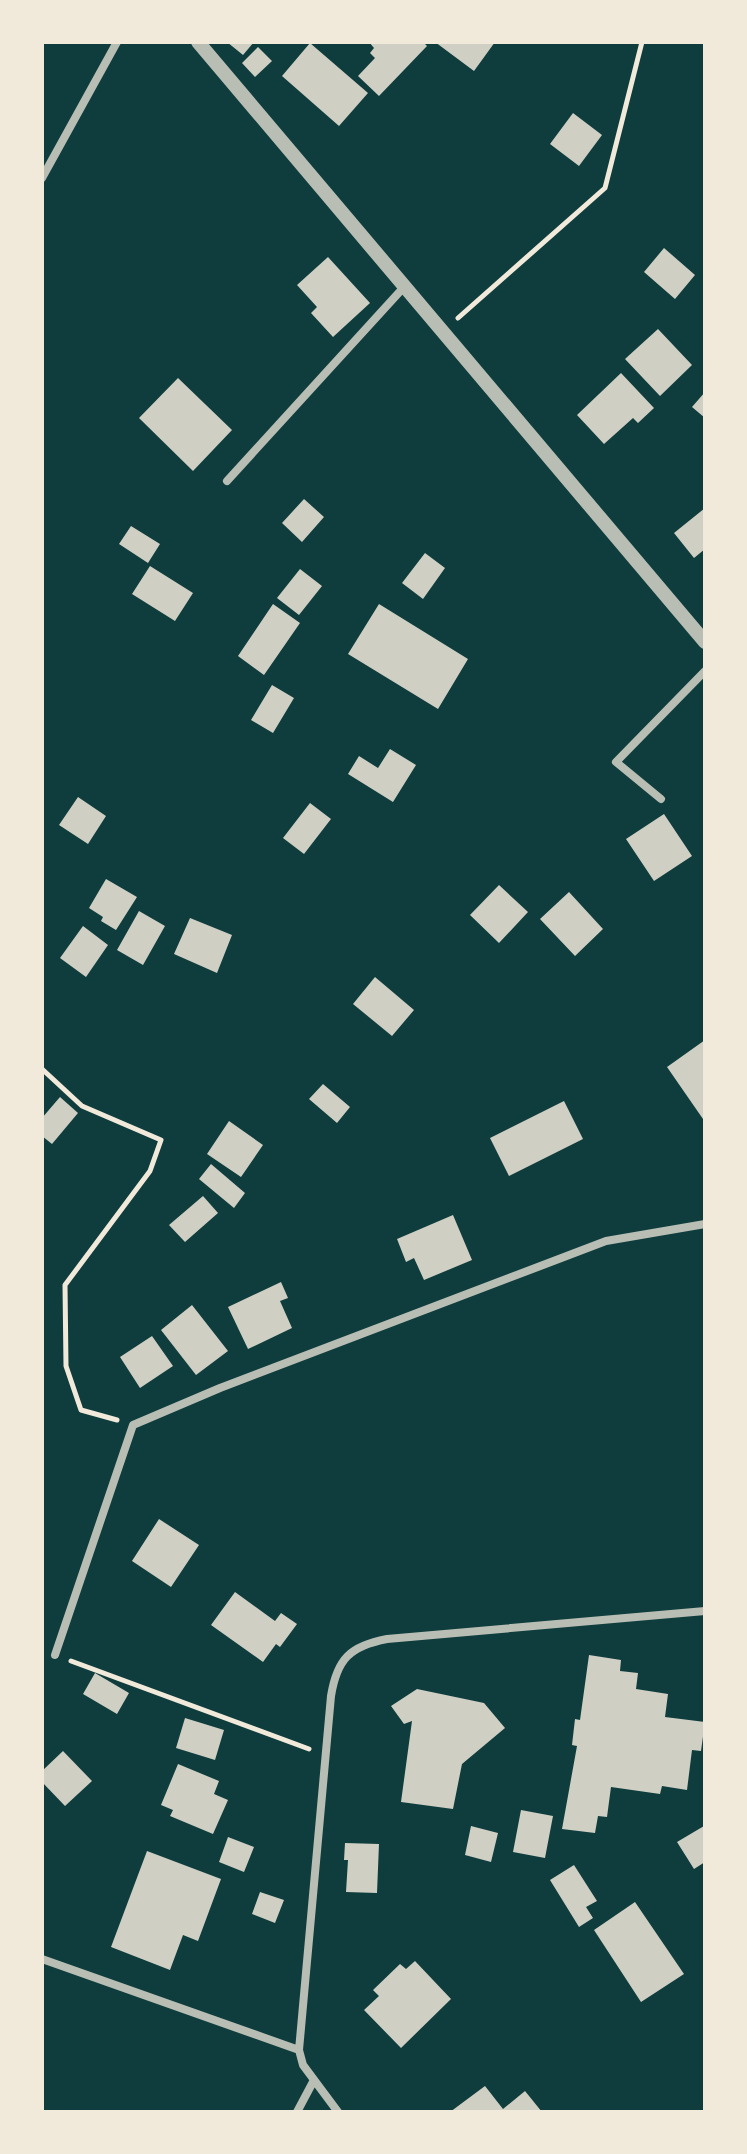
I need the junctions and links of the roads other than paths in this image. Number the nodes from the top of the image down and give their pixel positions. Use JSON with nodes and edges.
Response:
{"nodes":[{"id":1,"x":117,"y":42,"type":"edge"},
{"id":2,"x":198,"y":42,"type":"edge"},
{"id":3,"x":42,"y":178,"type":"edge"},
{"id":4,"x":404,"y":287,"type":"junction"},
{"id":5,"x":227,"y":481,"type":"dead end"},
{"id":6,"x":705,"y":642,"type":"edge"},
{"id":7,"x":705,"y":671,"type":"edge"},
{"id":8,"x":661,"y":799,"type":"dead end"},
{"id":9,"x":705,"y":1224,"type":"edge"},
{"id":10,"x":705,"y":1611,"type":"edge"},
{"id":11,"x":55,"y":1655,"type":"road end"},
{"id":12,"x":42,"y":1959,"type":"edge"},
{"id":13,"x":299,"y":2050,"type":"junction"},
{"id":14,"x":314,"y":2080,"type":"junction"},
{"id":15,"x":297,"y":2112,"type":"edge"},
{"id":16,"x":338,"y":2112,"type":"edge"}],
"edges":[{"from":1,"to":3,"type":"street"},
{"from":2,"to":4,"type":"street"},
{"from":4,"to":5,"type":"street"},
{"from":4,"to":6,"type":"street"},
{"from":7,"to":8,"type":"street"},
{"from":9,"to":11,"type":"street"},
{"from":10,"to":13,"type":"street"},
{"from":12,"to":13,"type":"street"},
{"from":13,"to":14,"type":"street"},
{"from":14,"to":15,"type":"street"},
{"from":14,"to":16,"type":"street"}]}
